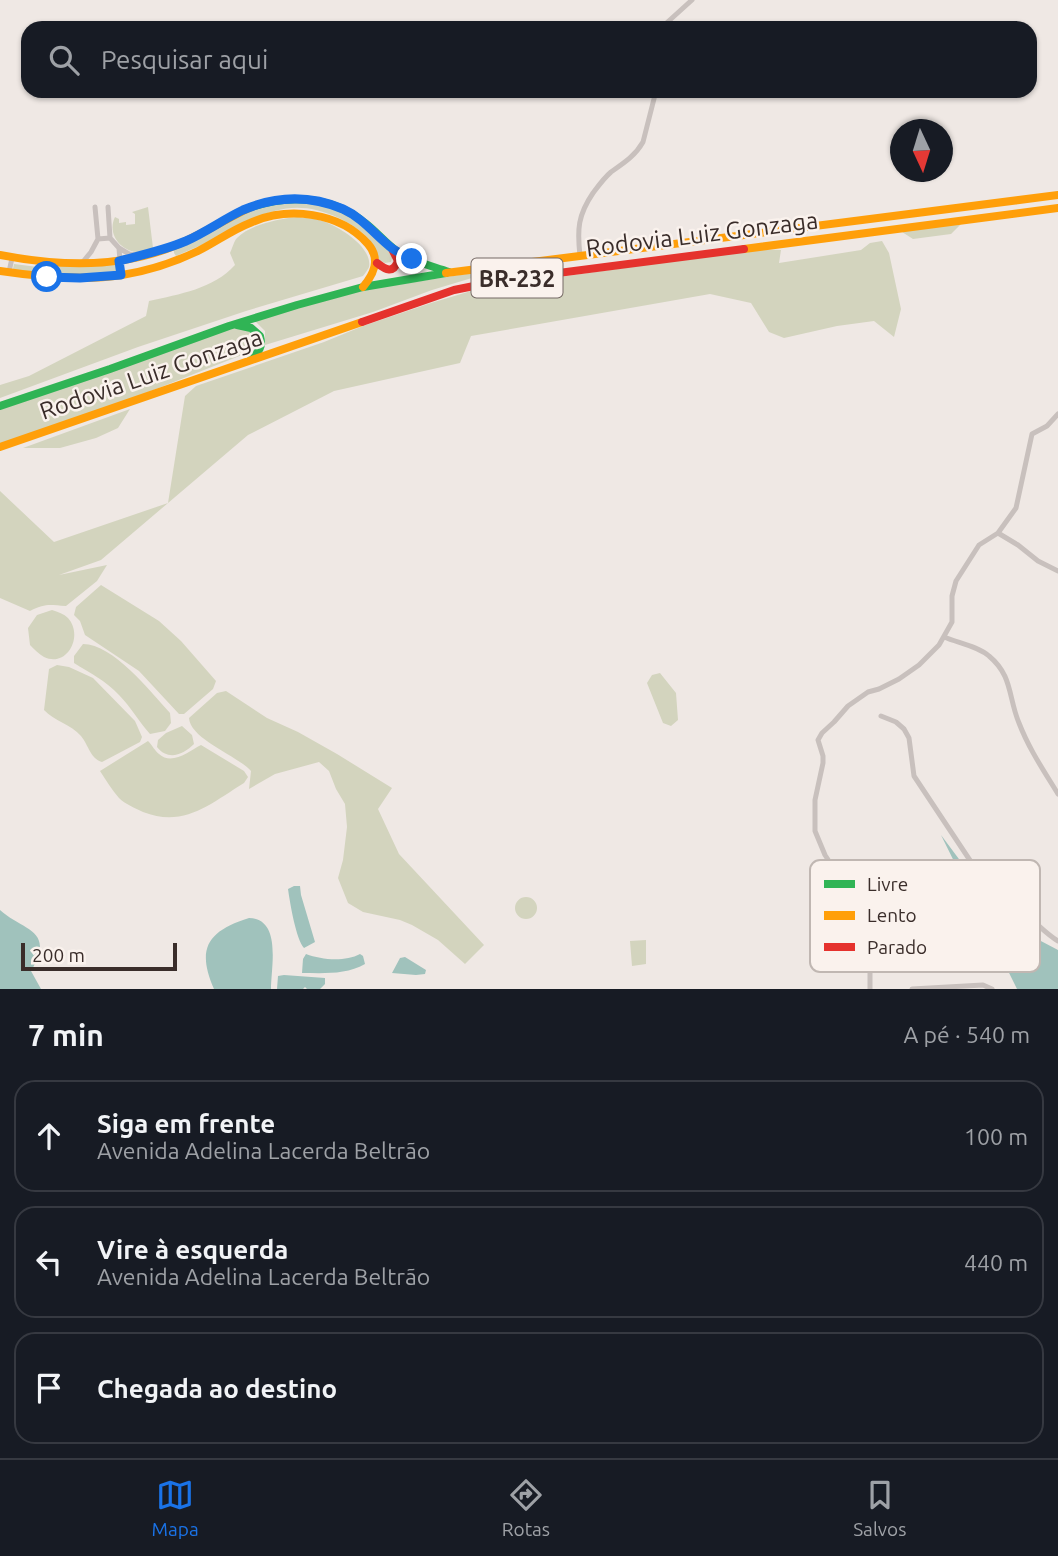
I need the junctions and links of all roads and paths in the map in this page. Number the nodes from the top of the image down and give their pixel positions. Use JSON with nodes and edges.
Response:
{"nodes":[{"id":1,"x":692,"y":0,"type":"edge"},
{"id":2,"x":670,"y":21,"type":"edge"},
{"id":3,"x":654,"y":98,"type":"edge"},
{"id":4,"x":1058,"y":195,"type":"edge"},
{"id":5,"x":108,"y":207,"type":"dead end"},
{"id":6,"x":96,"y":208,"type":"dead end"},
{"id":7,"x":1058,"y":208,"type":"edge"},
{"id":8,"x":109,"y":214,"type":"junction"},
{"id":9,"x":96,"y":215,"type":"junction"},
{"id":10,"x":110,"y":238,"type":"junction"},
{"id":11,"x":98,"y":239,"type":"junction"},
{"id":12,"x":391,"y":247,"type":"junction"},
{"id":13,"x":118,"y":248,"type":"junction"},
{"id":14,"x":169,"y":248,"type":"junction"},
{"id":15,"x":0,"y":255,"type":"edge"},
{"id":16,"x":143,"y":255,"type":"junction"},
{"id":17,"x":580,"y":256,"type":"junction"},
{"id":18,"x":12,"y":258,"type":"junction"},
{"id":19,"x":119,"y":261,"type":"junction"},
{"id":20,"x":173,"y":261,"type":"junction"},
{"id":21,"x":377,"y":262,"type":"junction"},
{"id":22,"x":81,"y":264,"type":"junction"},
{"id":23,"x":5,"y":272,"type":"edge"},
{"id":24,"x":449,"y":272,"type":"junction"},
{"id":25,"x":121,"y":275,"type":"junction"},
{"id":26,"x":363,"y":288,"type":"junction"},
{"id":27,"x":229,"y":326,"type":"junction"},
{"id":28,"x":241,"y":363,"type":"junction"},
{"id":29,"x":0,"y":406,"type":"edge"},
{"id":30,"x":1058,"y":415,"type":"edge"},
{"id":31,"x":0,"y":447,"type":"edge"},
{"id":32,"x":998,"y":533,"type":"junction"},
{"id":33,"x":1058,"y":571,"type":"edge"},
{"id":34,"x":944,"y":637,"type":"junction"},
{"id":35,"x":881,"y":716,"type":"dead end"},
{"id":36,"x":1058,"y":794,"type":"edge"},
{"id":37,"x":828,"y":860,"type":"edge"},
{"id":38,"x":970,"y":860,"type":"edge"},
{"id":39,"x":1040,"y":928,"type":"edge"},
{"id":40,"x":1058,"y":941,"type":"edge"},
{"id":41,"x":912,"y":989,"type":"edge"},
{"id":42,"x":992,"y":989,"type":"edge"}],
"edges":[{"from":1,"to":2,"type":"street"},
{"from":3,"to":17,"type":"street"},
{"from":4,"to":17,"type":"main road","name":"Rodovia Luiz Gonzaga","number":"BR-232"},
{"from":5,"to":8,"type":"street"},
{"from":6,"to":9,"type":"street"},
{"from":7,"to":28,"type":"main road","name":"Rodovia Luiz Gonzaga","number":"BR-232"},
{"from":8,"to":9,"type":"street"},
{"from":8,"to":10,"type":"street"},
{"from":9,"to":11,"type":"street"},
{"from":10,"to":11,"type":"street"},
{"from":10,"to":13,"type":"street"},
{"from":11,"to":22,"type":"street"},
{"from":12,"to":14,"type":"main road"},
{"from":12,"to":21,"type":"main road"},
{"from":12,"to":24,"type":"main road"},
{"from":13,"to":16,"type":"street"},
{"from":13,"to":19,"type":"street"},
{"from":14,"to":16,"type":"main road"},
{"from":14,"to":20,"type":"street"},
{"from":15,"to":18,"type":"main road"},
{"from":16,"to":19,"type":"main road"},
{"from":17,"to":24,"type":"main road","name":"Rodovia Luiz Gonzaga","number":"BR-232"},
{"from":18,"to":22,"type":"main road"},
{"from":18,"to":23,"type":"street"},
{"from":19,"to":22,"type":"main road"},
{"from":19,"to":25,"type":"street"},
{"from":20,"to":21,"type":"main road"},
{"from":20,"to":25,"type":"main road"},
{"from":21,"to":26,"type":"main road"},
{"from":23,"to":25,"type":"main road"},
{"from":24,"to":26,"type":"main road","name":"Rodovia Luiz Gonzaga","number":"BR-232"},
{"from":26,"to":27,"type":"main road","name":"Rodovia Luiz Gonzaga","number":"BR-232"},
{"from":27,"to":28,"type":"main road"},
{"from":27,"to":29,"type":"main road","name":"Rodovia Luiz Gonzaga","number":"BR-232"},
{"from":28,"to":31,"type":"main road","name":"Rodovia Luiz Gonzaga","number":"BR-232"},
{"from":30,"to":32,"type":"street"},
{"from":32,"to":33,"type":"street"},
{"from":32,"to":34,"type":"street"},
{"from":34,"to":36,"type":"street"},
{"from":34,"to":37,"type":"street"},
{"from":35,"to":38,"type":"street"},
{"from":39,"to":40,"type":"street"},
{"from":41,"to":42,"type":"street"}]}
